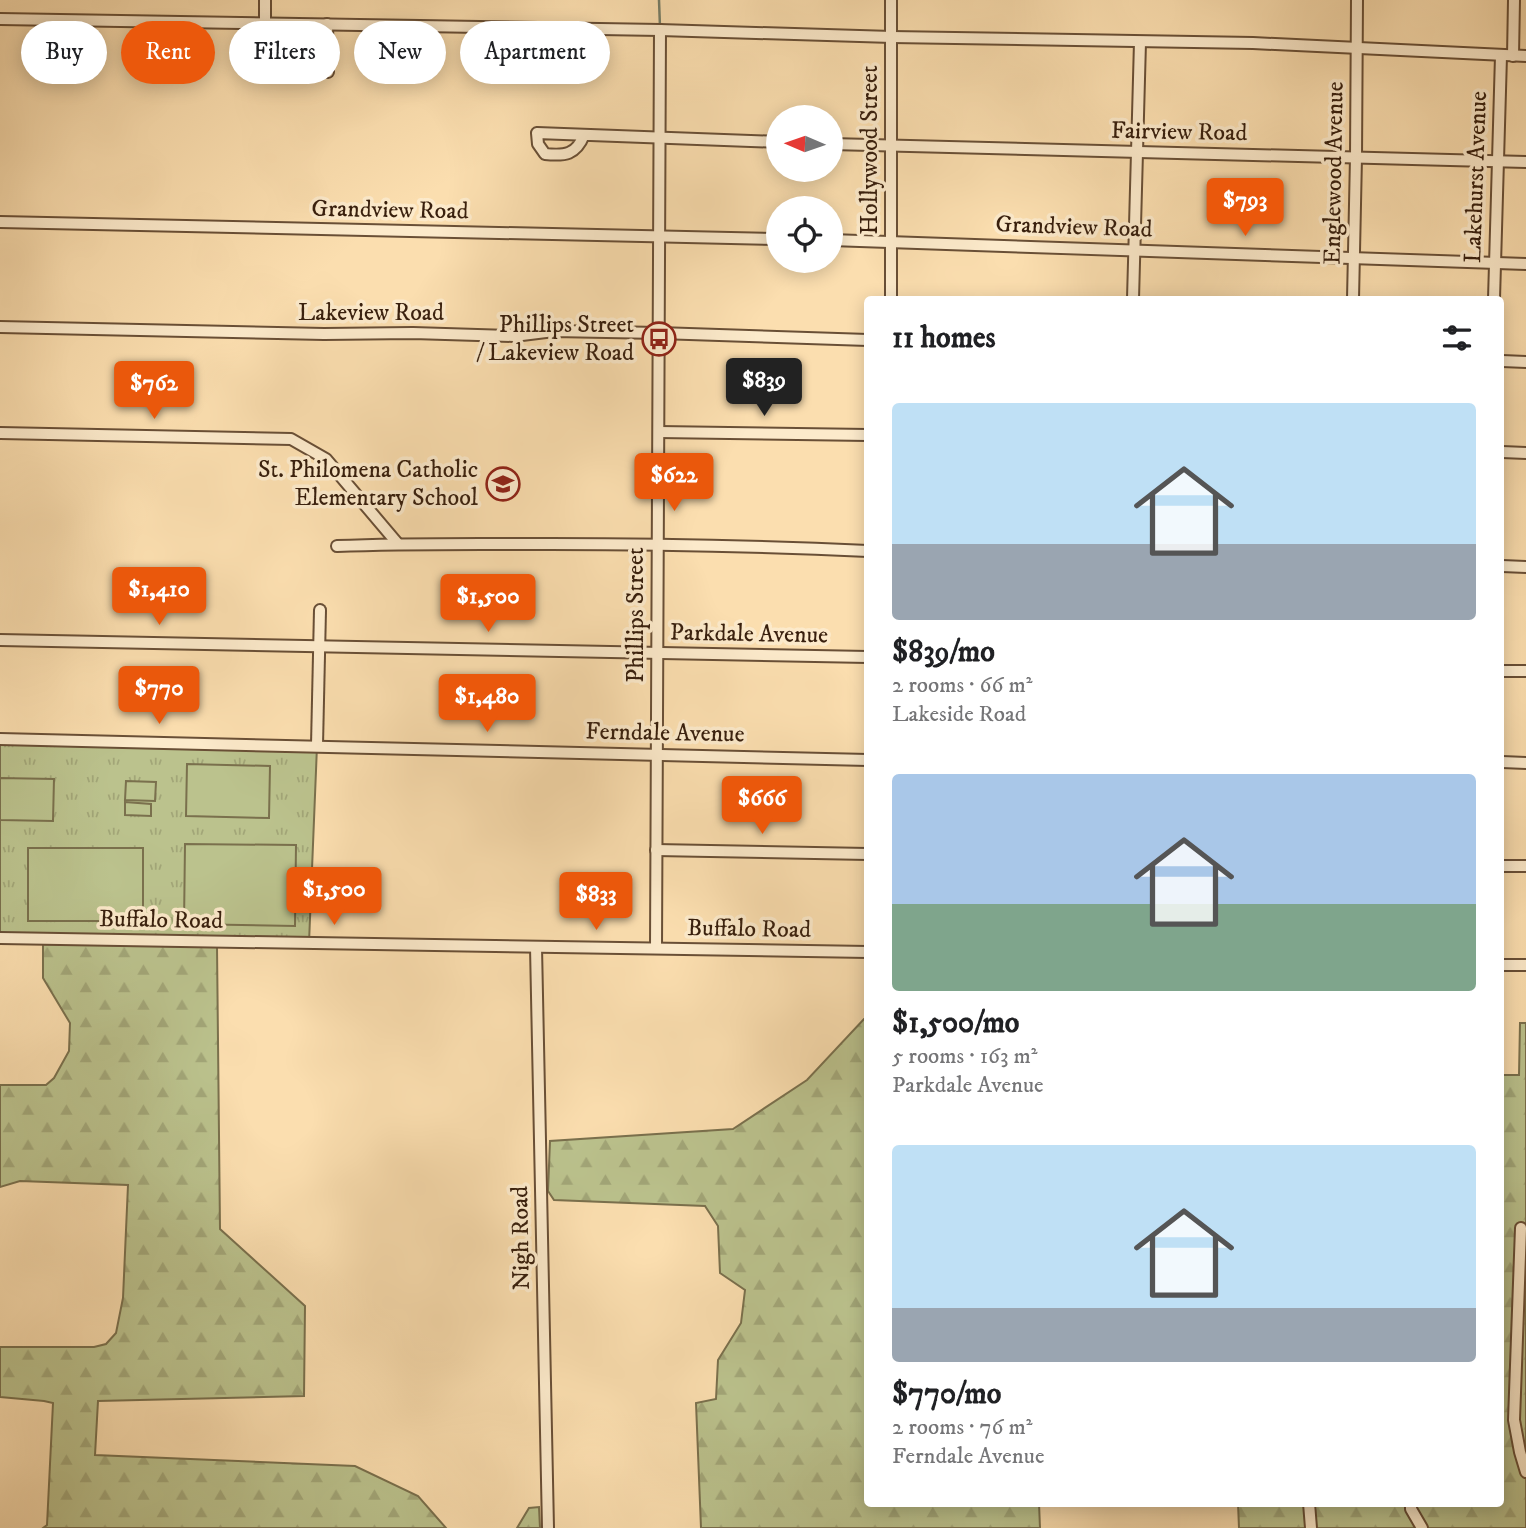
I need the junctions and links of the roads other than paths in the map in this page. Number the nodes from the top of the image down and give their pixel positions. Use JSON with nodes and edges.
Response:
{"nodes":[{"id":1,"x":265,"y":0,"type":"edge"},
{"id":2,"x":891,"y":0,"type":"edge"},
{"id":3,"x":1357,"y":0,"type":"edge"},
{"id":4,"x":1514,"y":0,"type":"edge"},
{"id":5,"x":0,"y":19,"type":"edge"},
{"id":6,"x":265,"y":21,"type":"edge"},
{"id":7,"x":229,"y":22,"type":"edge"},
{"id":8,"x":340,"y":24,"type":"edge"},
{"id":9,"x":657,"y":30,"type":"junction"},
{"id":10,"x":892,"y":37,"type":"junction"},
{"id":11,"x":1140,"y":42,"type":"junction"},
{"id":12,"x":1357,"y":48,"type":"junction"},
{"id":13,"x":1501,"y":56,"type":"junction"},
{"id":14,"x":1513,"y":56,"type":"junction"},
{"id":15,"x":1526,"y":56,"type":"edge"},
{"id":16,"x":584,"y":135,"type":"dead end"},
{"id":17,"x":659,"y":138,"type":"junction"},
{"id":18,"x":766,"y":142,"type":"edge"},
{"id":19,"x":844,"y":144,"type":"edge"},
{"id":20,"x":891,"y":145,"type":"junction"},
{"id":21,"x":1137,"y":152,"type":"junction"},
{"id":22,"x":1356,"y":158,"type":"junction"},
{"id":23,"x":1498,"y":161,"type":"junction"},
{"id":24,"x":1526,"y":162,"type":"edge"},
{"id":25,"x":0,"y":222,"type":"edge"},
{"id":26,"x":659,"y":237,"type":"junction"},
{"id":27,"x":766,"y":239,"type":"edge"},
{"id":28,"x":843,"y":240,"type":"edge"},
{"id":29,"x":891,"y":242,"type":"junction"},
{"id":30,"x":1134,"y":250,"type":"junction"},
{"id":31,"x":1354,"y":258,"type":"junction"},
{"id":32,"x":1495,"y":263,"type":"junction"},
{"id":33,"x":1526,"y":264,"type":"edge"},
{"id":34,"x":891,"y":296,"type":"edge"},
{"id":35,"x":1133,"y":296,"type":"edge"},
{"id":36,"x":1353,"y":296,"type":"edge"},
{"id":37,"x":1494,"y":296,"type":"edge"},
{"id":38,"x":0,"y":327,"type":"edge"},
{"id":39,"x":659,"y":333,"type":"junction"},
{"id":40,"x":864,"y":340,"type":"edge"},
{"id":41,"x":1504,"y":361,"type":"edge"},
{"id":42,"x":1526,"y":362,"type":"edge"},
{"id":43,"x":659,"y":432,"type":"junction"},
{"id":44,"x":0,"y":433,"type":"edge"},
{"id":45,"x":864,"y":435,"type":"edge"},
{"id":46,"x":1504,"y":452,"type":"edge"},
{"id":47,"x":1526,"y":453,"type":"edge"},
{"id":48,"x":398,"y":544,"type":"junction"},
{"id":49,"x":657,"y":544,"type":"junction"},
{"id":50,"x":337,"y":546,"type":"dead end"},
{"id":51,"x":864,"y":551,"type":"edge"},
{"id":52,"x":1504,"y":566,"type":"edge"},
{"id":53,"x":1526,"y":567,"type":"edge"},
{"id":54,"x":320,"y":610,"type":"dead end"},
{"id":55,"x":0,"y":640,"type":"edge"},
{"id":56,"x":318,"y":646,"type":"junction"},
{"id":57,"x":658,"y":654,"type":"junction"},
{"id":58,"x":864,"y":657,"type":"edge"},
{"id":59,"x":1504,"y":671,"type":"edge"},
{"id":60,"x":1526,"y":671,"type":"edge"},
{"id":61,"x":0,"y":739,"type":"edge"},
{"id":62,"x":317,"y":745,"type":"junction"},
{"id":63,"x":656,"y":754,"type":"junction"},
{"id":64,"x":864,"y":760,"type":"edge"},
{"id":65,"x":1504,"y":762,"type":"edge"},
{"id":66,"x":1526,"y":764,"type":"edge"},
{"id":67,"x":656,"y":850,"type":"junction"},
{"id":68,"x":864,"y":855,"type":"edge"},
{"id":69,"x":1504,"y":866,"type":"edge"},
{"id":70,"x":1526,"y":866,"type":"edge"},
{"id":71,"x":0,"y":938,"type":"edge"},
{"id":72,"x":536,"y":947,"type":"junction"},
{"id":73,"x":656,"y":948,"type":"junction"},
{"id":74,"x":864,"y":952,"type":"edge"},
{"id":75,"x":1504,"y":965,"type":"edge"},
{"id":76,"x":1526,"y":965,"type":"edge"},
{"id":77,"x":1521,"y":1228,"type":"dead end"},
{"id":78,"x":1526,"y":1472,"type":"edge"},
{"id":79,"x":1309,"y":1507,"type":"edge"},
{"id":80,"x":1411,"y":1507,"type":"edge"},
{"id":81,"x":548,"y":1528,"type":"edge"},
{"id":82,"x":1311,"y":1528,"type":"edge"},
{"id":83,"x":1422,"y":1528,"type":"edge"}],
"edges":[{"from":1,"to":6,"type":"street"},
{"from":2,"to":10,"type":"street","name":"Hollywood Street"},
{"from":3,"to":12,"type":"street","name":"Englewood Avenue"},
{"from":4,"to":14,"type":"street"},
{"from":5,"to":7,"type":"street"},
{"from":8,"to":9,"type":"street"},
{"from":9,"to":10,"type":"street"},
{"from":9,"to":17,"type":"street","name":"Phillips Street"},
{"from":10,"to":11,"type":"street"},
{"from":10,"to":20,"type":"street","name":"Hollywood Street"},
{"from":11,"to":12,"type":"street"},
{"from":11,"to":21,"type":"street"},
{"from":12,"to":13,"type":"street"},
{"from":12,"to":22,"type":"street","name":"Englewood Avenue"},
{"from":13,"to":14,"type":"street"},
{"from":13,"to":23,"type":"street","name":"Lakehurst Avenue"},
{"from":14,"to":15,"type":"street"},
{"from":16,"to":17,"type":"street"},
{"from":17,"to":18,"type":"street"},
{"from":17,"to":26,"type":"street","name":"Phillips Street"},
{"from":19,"to":20,"type":"street","name":"Fairview Road"},
{"from":20,"to":21,"type":"street","name":"Fairview Road"},
{"from":20,"to":29,"type":"street","name":"Hollywood Street"},
{"from":21,"to":22,"type":"street","name":"Fairview Road"},
{"from":21,"to":30,"type":"street"},
{"from":22,"to":23,"type":"street","name":"Fairview Road"},
{"from":22,"to":31,"type":"street","name":"Englewood Avenue"},
{"from":23,"to":24,"type":"street","name":"Fairview Road"},
{"from":23,"to":32,"type":"street","name":"Lakehurst Avenue"},
{"from":25,"to":26,"type":"street","name":"Grandview Road"},
{"from":26,"to":27,"type":"street","name":"Grandview Road"},
{"from":26,"to":39,"type":"street","name":"Phillips Street"},
{"from":28,"to":29,"type":"street","name":"Grandview Road"},
{"from":29,"to":30,"type":"street","name":"Grandview Road"},
{"from":29,"to":34,"type":"street","name":"Hollywood Street"},
{"from":30,"to":31,"type":"street","name":"Grandview Road"},
{"from":30,"to":35,"type":"street"},
{"from":31,"to":32,"type":"street","name":"Grandview Road"},
{"from":31,"to":36,"type":"street","name":"Englewood Avenue"},
{"from":32,"to":33,"type":"street","name":"Grandview Road"},
{"from":32,"to":37,"type":"street","name":"Lakehurst Avenue"},
{"from":38,"to":39,"type":"street","name":"Lakeview Road"},
{"from":39,"to":40,"type":"street","name":"Lakeview Road"},
{"from":39,"to":43,"type":"street","name":"Phillips Street"},
{"from":41,"to":42,"type":"street"},
{"from":43,"to":45,"type":"street"},
{"from":43,"to":49,"type":"street","name":"Phillips Street"},
{"from":44,"to":48,"type":"street"},
{"from":46,"to":47,"type":"street"},
{"from":48,"to":49,"type":"street"},
{"from":48,"to":50,"type":"street"},
{"from":49,"to":51,"type":"street"},
{"from":49,"to":57,"type":"street","name":"Phillips Street"},
{"from":52,"to":53,"type":"street"},
{"from":54,"to":56,"type":"street"},
{"from":55,"to":56,"type":"street","name":"Parkdale Avenue"},
{"from":56,"to":57,"type":"street","name":"Parkdale Avenue"},
{"from":56,"to":62,"type":"street"},
{"from":57,"to":58,"type":"street","name":"Parkdale Avenue"},
{"from":57,"to":63,"type":"street","name":"Phillips Street"},
{"from":59,"to":60,"type":"street"},
{"from":61,"to":62,"type":"street","name":"Ferndale Avenue"},
{"from":62,"to":63,"type":"street","name":"Ferndale Avenue"},
{"from":63,"to":64,"type":"street","name":"Ferndale Avenue"},
{"from":63,"to":67,"type":"street","name":"Phillips Street"},
{"from":65,"to":66,"type":"street"},
{"from":67,"to":68,"type":"street"},
{"from":67,"to":73,"type":"street","name":"Phillips Street"},
{"from":69,"to":70,"type":"street"},
{"from":71,"to":72,"type":"street","name":"Buffalo Road"},
{"from":72,"to":73,"type":"street","name":"Buffalo Road"},
{"from":72,"to":81,"type":"street","name":"Nigh Road"},
{"from":73,"to":74,"type":"street","name":"Buffalo Road"},
{"from":75,"to":76,"type":"street"},
{"from":77,"to":78,"type":"street"},
{"from":79,"to":82,"type":"street"},
{"from":80,"to":83,"type":"street"}]}
